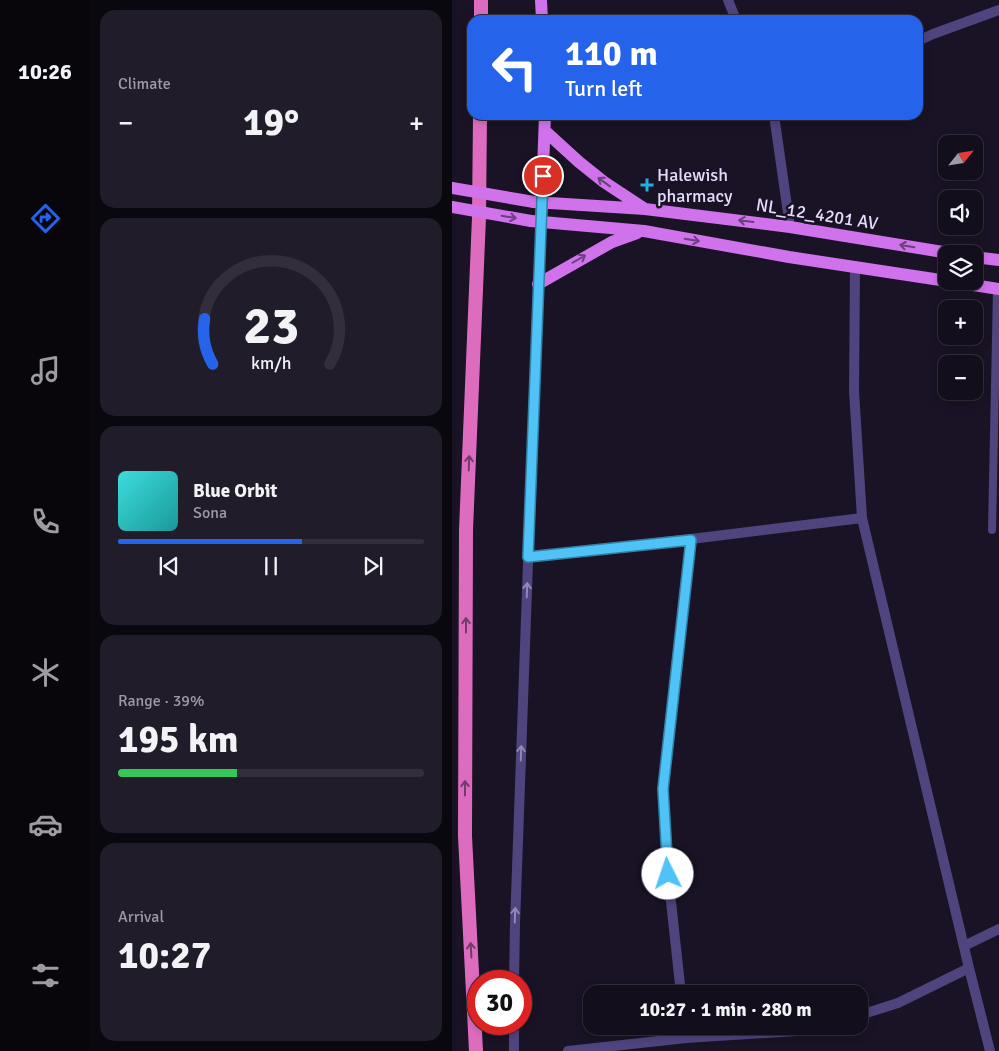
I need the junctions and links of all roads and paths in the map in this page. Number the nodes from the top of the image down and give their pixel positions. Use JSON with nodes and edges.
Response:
{"nodes":[{"id":1,"x":481,"y":0,"type":"edge"},
{"id":2,"x":541,"y":0,"type":"edge"},
{"id":3,"x":728,"y":0,"type":"edge"},
{"id":4,"x":998,"y":10,"type":"edge"},
{"id":5,"x":481,"y":15,"type":"edge"},
{"id":6,"x":542,"y":15,"type":"edge"},
{"id":7,"x":734,"y":15,"type":"edge"},
{"id":8,"x":923,"y":39,"type":"edge"},
{"id":9,"x":480,"y":120,"type":"edge"},
{"id":10,"x":545,"y":120,"type":"edge"},
{"id":11,"x":775,"y":120,"type":"edge"},
{"id":12,"x":545,"y":130,"type":"junction"},
{"id":13,"x":452,"y":188,"type":"edge"},
{"id":14,"x":538,"y":202,"type":"junction"},
{"id":15,"x":452,"y":208,"type":"edge"},
{"id":16,"x":645,"y":209,"type":"junction"},
{"id":17,"x":536,"y":222,"type":"junction"},
{"id":18,"x":790,"y":226,"type":"junction"},
{"id":19,"x":644,"y":231,"type":"junction"},
{"id":20,"x":938,"y":251,"type":"edge"},
{"id":21,"x":983,"y":258,"type":"edge"},
{"id":22,"x":998,"y":260,"type":"edge"},
{"id":23,"x":855,"y":267,"type":"junction"},
{"id":24,"x":938,"y":279,"type":"edge"},
{"id":25,"x":538,"y":284,"type":"junction"},
{"id":26,"x":983,"y":287,"type":"edge"},
{"id":27,"x":998,"y":289,"type":"edge"},
{"id":28,"x":862,"y":518,"type":"junction"},
{"id":29,"x":992,"y":530,"type":"dead end"},
{"id":30,"x":691,"y":540,"type":"junction"},
{"id":31,"x":528,"y":557,"type":"junction"},
{"id":32,"x":998,"y":929,"type":"edge"},
{"id":33,"x":964,"y":946,"type":"junction"},
{"id":34,"x":969,"y":968,"type":"junction"},
{"id":35,"x":514,"y":970,"type":"edge"},
{"id":36,"x":680,"y":985,"type":"edge"},
{"id":37,"x":868,"y":1012,"type":"edge"},
{"id":38,"x":514,"y":1035,"type":"edge"},
{"id":39,"x":686,"y":1035,"type":"edge"},
{"id":40,"x":734,"y":1035,"type":"edge"},
{"id":41,"x":686,"y":1038,"type":"junction"},
{"id":42,"x":476,"y":1051,"type":"edge"},
{"id":43,"x":514,"y":1051,"type":"edge"},
{"id":44,"x":568,"y":1051,"type":"edge"},
{"id":45,"x":990,"y":1051,"type":"edge"}],
"edges":[{"from":1,"to":5,"type":"highway"},
{"from":2,"to":6,"type":"main road"},
{"from":3,"to":7,"type":"street"},
{"from":4,"to":8,"type":"street"},
{"from":42,"to":9,"type":"highway","one_way":true},
{"from":10,"to":12,"type":"main road"},
{"from":11,"to":18,"type":"street"},
{"from":12,"to":14,"type":"main road"},
{"from":16,"to":12,"type":"main road","one_way":true},
{"from":13,"to":14,"type":"main road","name":"NL_12_4201 AV","bridge":true},
{"from":14,"to":16,"type":"main road","name":"NL_12_4201 AV"},
{"from":14,"to":17,"type":"main road"},
{"from":15,"to":17,"type":"main road","one_way":true,"bridge":true},
{"from":18,"to":16,"type":"main road","name":"NL_12_4201 AV","one_way":true},
{"from":17,"to":19,"type":"main road"},
{"from":17,"to":25,"type":"street"},
{"from":20,"to":18,"type":"main road","name":"NL_12_4201 AV","one_way":true},
{"from":19,"to":23,"type":"main road","one_way":true},
{"from":25,"to":19,"type":"main road","one_way":true},
{"from":21,"to":22,"type":"main road"},
{"from":23,"to":24,"type":"main road"},
{"from":23,"to":28,"type":"street"},
{"from":25,"to":31,"type":"street"},
{"from":26,"to":27,"type":"main road"},
{"from":27,"to":29,"type":"lane"},
{"from":28,"to":30,"type":"street"},
{"from":28,"to":33,"type":"street"},
{"from":30,"to":31,"type":"street"},
{"from":30,"to":36,"type":"street"},
{"from":35,"to":31,"type":"street","one_way":true},
{"from":32,"to":33,"type":"street"},
{"from":33,"to":34,"type":"street"},
{"from":34,"to":37,"type":"street"},
{"from":34,"to":45,"type":"street"},
{"from":38,"to":43,"type":"street"},
{"from":39,"to":41,"type":"street"},
{"from":40,"to":41,"type":"street"},
{"from":41,"to":44,"type":"street"}]}
